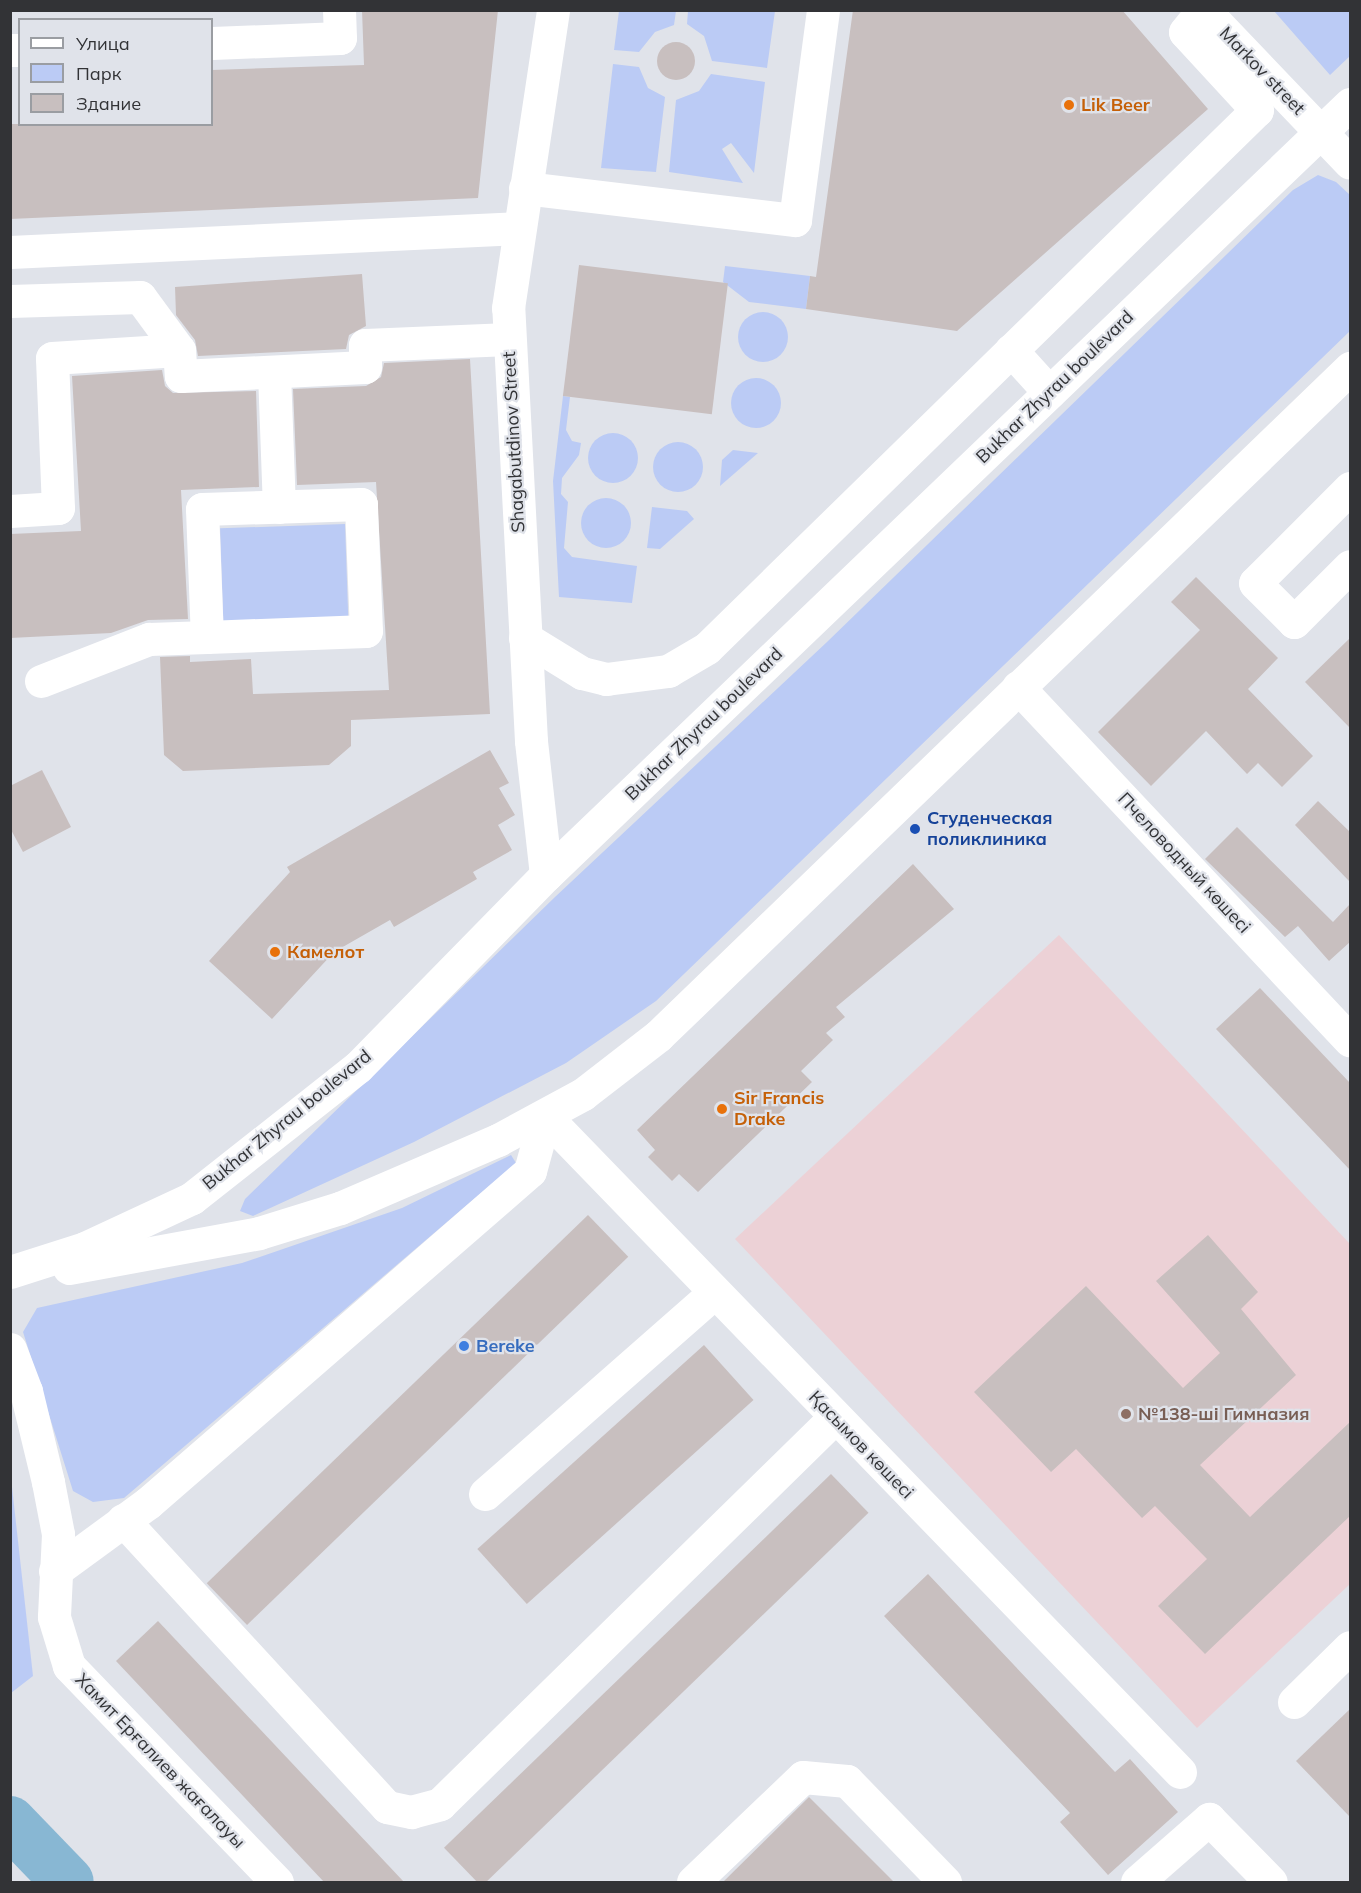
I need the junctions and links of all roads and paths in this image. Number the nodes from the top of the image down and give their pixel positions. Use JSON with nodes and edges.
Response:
{"nodes":[{"id":1,"x":339,"y":10,"type":"edge"},
{"id":2,"x":553,"y":10,"type":"edge"},
{"id":3,"x":823,"y":10,"type":"edge"},
{"id":4,"x":1204,"y":10,"type":"edge"},
{"id":5,"x":213,"y":43,"type":"edge"},
{"id":6,"x":1350,"y":104,"type":"edge"},
{"id":7,"x":1321,"y":132,"type":"junction"},
{"id":8,"x":1350,"y":164,"type":"edge"},
{"id":9,"x":525,"y":188,"type":"junction"},
{"id":10,"x":519,"y":228,"type":"junction"},
{"id":11,"x":10,"y":252,"type":"edge"},
{"id":12,"x":10,"y":301,"type":"edge"},
{"id":13,"x":509,"y":339,"type":"junction"},
{"id":14,"x":179,"y":350,"type":"junction"},
{"id":15,"x":1011,"y":350,"type":"junction"},
{"id":16,"x":1350,"y":368,"type":"edge"},
{"id":17,"x":274,"y":372,"type":"junction"},
{"id":18,"x":1049,"y":392,"type":"junction"},
{"id":19,"x":1350,"y":488,"type":"edge"},
{"id":20,"x":279,"y":507,"type":"junction"},
{"id":21,"x":10,"y":511,"type":"edge"},
{"id":22,"x":1350,"y":566,"type":"edge"},
{"id":23,"x":207,"y":637,"type":"junction"},
{"id":24,"x":525,"y":638,"type":"junction"},
{"id":25,"x":41,"y":681,"type":"dead end"},
{"id":26,"x":1018,"y":687,"type":"junction"},
{"id":27,"x":546,"y":875,"type":"junction"},
{"id":28,"x":1350,"y":1040,"type":"edge"},
{"id":29,"x":545,"y":1116,"type":"junction"},
{"id":30,"x":192,"y":1198,"type":"junction"},
{"id":31,"x":205,"y":1243,"type":"junction"},
{"id":32,"x":10,"y":1272,"type":"edge"},
{"id":33,"x":10,"y":1278,"type":"edge"},
{"id":34,"x":714,"y":1293,"type":"junction"},
{"id":35,"x":10,"y":1349,"type":"edge"},
{"id":36,"x":835,"y":1417,"type":"junction"},
{"id":37,"x":485,"y":1494,"type":"dead end"},
{"id":38,"x":123,"y":1520,"type":"junction"},
{"id":39,"x":55,"y":1571,"type":"junction"},
{"id":40,"x":1350,"y":1647,"type":"edge"},
{"id":41,"x":1294,"y":1702,"type":"dead end"},
{"id":42,"x":1180,"y":1772,"type":"dead end"},
{"id":43,"x":277,"y":1882,"type":"edge"},
{"id":44,"x":693,"y":1882,"type":"edge"},
{"id":45,"x":945,"y":1882,"type":"edge"},
{"id":46,"x":1137,"y":1882,"type":"edge"},
{"id":47,"x":1270,"y":1882,"type":"edge"}],
"edges":[{"from":1,"to":5,"type":"street"},
{"from":2,"to":9,"type":"street","name":"Shagabutdinov Street"},
{"from":3,"to":9,"type":"street"},
{"from":4,"to":7,"type":"street","name":"Markov street"},
{"from":4,"to":15,"type":"street"},
{"from":6,"to":7,"type":"street","name":"Bukhar Zhyrau boulevard"},
{"from":7,"to":8,"type":"street","name":"Markov street"},
{"from":7,"to":18,"type":"street","name":"Bukhar Zhyrau boulevard"},
{"from":9,"to":10,"type":"street","name":"Shagabutdinov Street"},
{"from":10,"to":11,"type":"street"},
{"from":10,"to":13,"type":"street","name":"Shagabutdinov Street"},
{"from":12,"to":14,"type":"street"},
{"from":13,"to":17,"type":"street"},
{"from":13,"to":24,"type":"street","name":"Shagabutdinov Street"},
{"from":14,"to":17,"type":"street"},
{"from":14,"to":21,"type":"street"},
{"from":15,"to":18,"type":"street"},
{"from":15,"to":24,"type":"street"},
{"from":16,"to":26,"type":"street"},
{"from":17,"to":20,"type":"street"},
{"from":18,"to":27,"type":"street","name":"Bukhar Zhyrau boulevard"},
{"from":19,"to":22,"type":"street"},
{"from":20,"to":23,"type":"street"},
{"from":20,"to":23,"type":"street"},
{"from":23,"to":25,"type":"street"},
{"from":24,"to":27,"type":"street","name":"Shagabutdinov Street"},
{"from":26,"to":28,"type":"street","name":"Пчеловодный көшесі"},
{"from":26,"to":29,"type":"street"},
{"from":27,"to":30,"type":"street","name":"Bukhar Zhyrau boulevard"},
{"from":29,"to":31,"type":"street"},
{"from":29,"to":34,"type":"street","name":"Қасымов көшесі"},
{"from":29,"to":38,"type":"street"},
{"from":30,"to":31,"type":"street"},
{"from":30,"to":32,"type":"street","name":"Bukhar Zhyrau boulevard"},
{"from":31,"to":33,"type":"street"},
{"from":34,"to":36,"type":"street","name":"Қасымов көшесі"},
{"from":34,"to":37,"type":"street"},
{"from":35,"to":39,"type":"street","name":"Хамит Ерғалиев жағалауы"},
{"from":36,"to":38,"type":"street"},
{"from":36,"to":42,"type":"street","name":"Қасымов көшесі"},
{"from":38,"to":39,"type":"street"},
{"from":39,"to":43,"type":"street","name":"Хамит Ерғалиев жағалауы"},
{"from":40,"to":41,"type":"street"},
{"from":44,"to":45,"type":"street"},
{"from":46,"to":47,"type":"street"}]}
